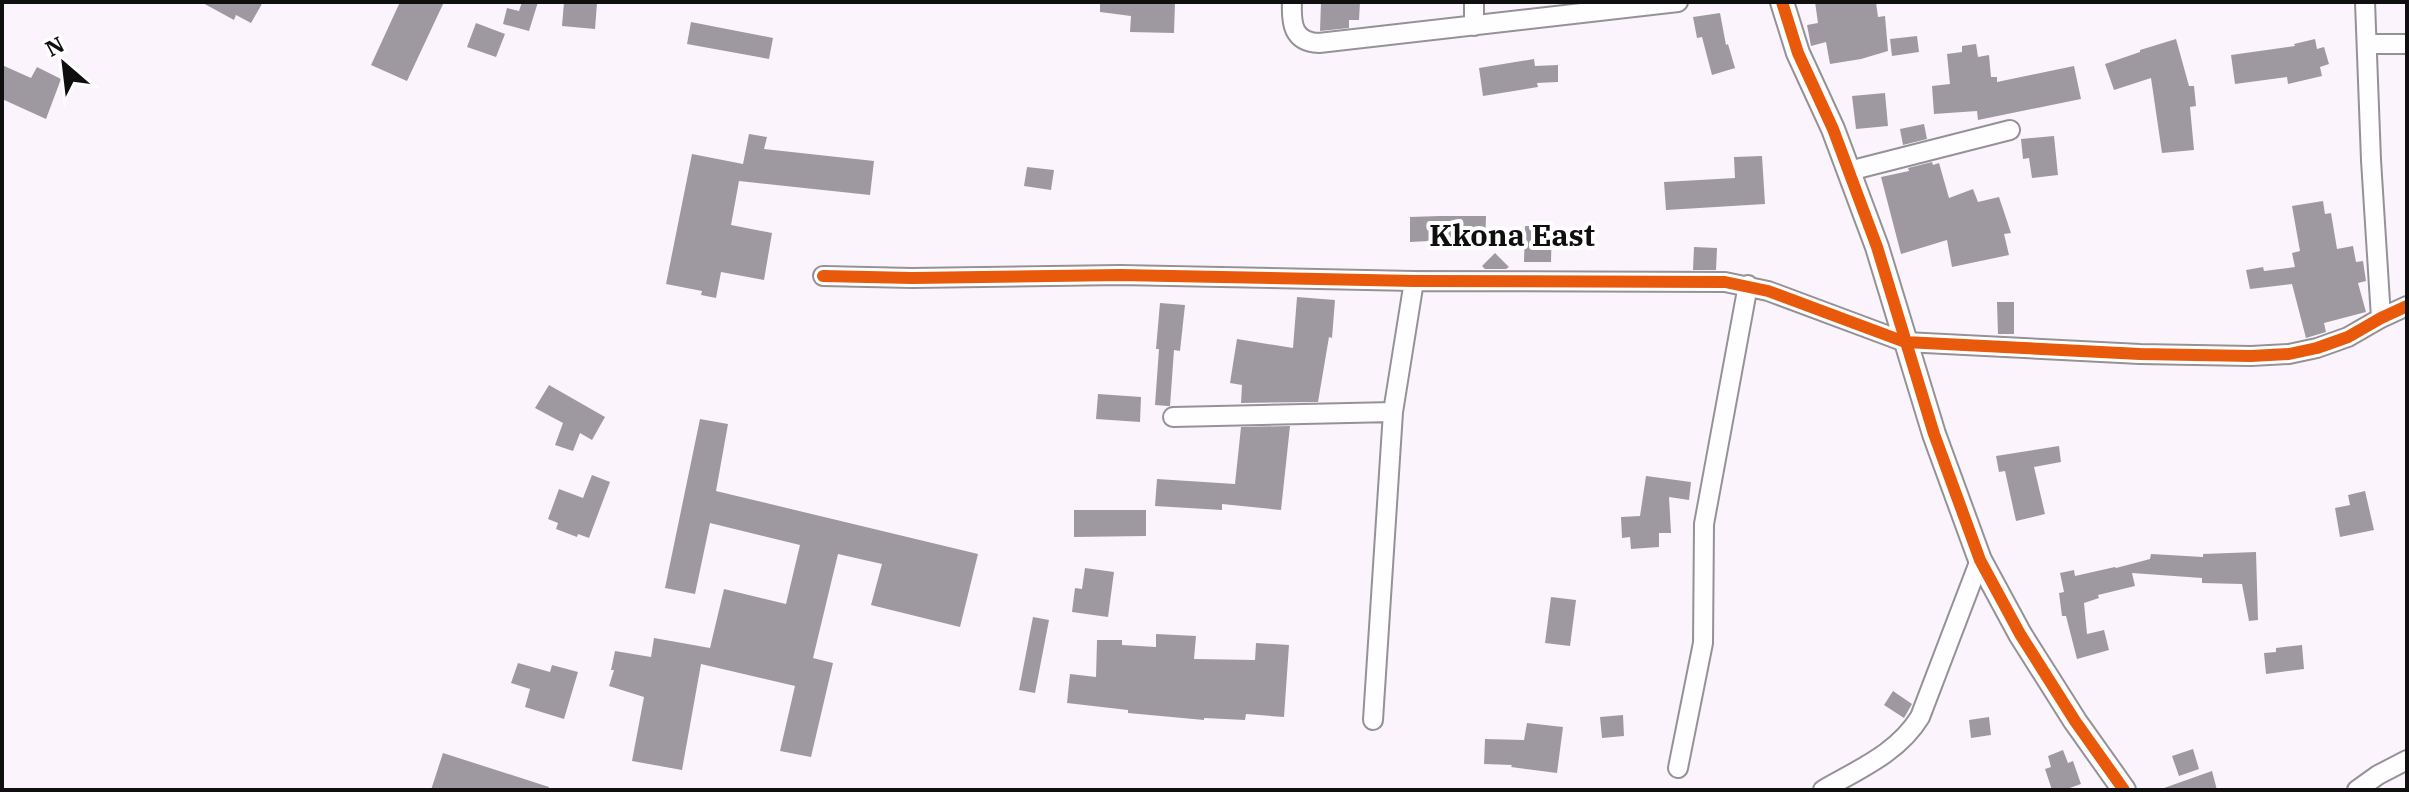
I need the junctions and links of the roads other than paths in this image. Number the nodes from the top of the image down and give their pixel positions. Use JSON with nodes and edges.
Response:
{"nodes":[{"id":1,"x":1292,"y":2,"type":"edge"},
{"id":2,"x":1474,"y":2,"type":"edge"},
{"id":3,"x":1678,"y":2,"type":"edge"},
{"id":4,"x":1782,"y":2,"type":"edge"},
{"id":5,"x":2365,"y":2,"type":"edge"},
{"id":6,"x":1474,"y":26,"type":"junction"},
{"id":7,"x":2367,"y":44,"type":"junction"},
{"id":8,"x":2407,"y":44,"type":"edge"},
{"id":9,"x":2010,"y":130,"type":"dead end"},
{"id":10,"x":1849,"y":171,"type":"junction"},
{"id":11,"x":823,"y":276,"type":"dead end"},
{"id":12,"x":1414,"y":281,"type":"junction"},
{"id":13,"x":1748,"y":285,"type":"junction"},
{"id":14,"x":2407,"y":306,"type":"edge"},
{"id":15,"x":2381,"y":318,"type":"junction"},
{"id":16,"x":1905,"y":342,"type":"junction"},
{"id":17,"x":1393,"y":412,"type":"junction"},
{"id":18,"x":1173,"y":417,"type":"dead end"},
{"id":19,"x":1980,"y":560,"type":"junction"},
{"id":20,"x":1373,"y":720,"type":"dead end"},
{"id":21,"x":2407,"y":760,"type":"edge"},
{"id":22,"x":1678,"y":768,"type":"dead end"},
{"id":23,"x":1823,"y":790,"type":"edge"},
{"id":24,"x":2124,"y":790,"type":"edge"},
{"id":25,"x":2357,"y":790,"type":"edge"}],
"edges":[{"from":1,"to":6,"type":"street"},
{"from":2,"to":6,"type":"street"},
{"from":3,"to":6,"type":"street"},
{"from":4,"to":10,"type":"street"},
{"from":5,"to":7,"type":"street"},
{"from":7,"to":8,"type":"street"},
{"from":7,"to":15,"type":"street"},
{"from":9,"to":10,"type":"street"},
{"from":10,"to":16,"type":"street"},
{"from":11,"to":12,"type":"street"},
{"from":12,"to":13,"type":"street"},
{"from":12,"to":17,"type":"street"},
{"from":13,"to":16,"type":"street"},
{"from":13,"to":22,"type":"street"},
{"from":14,"to":15,"type":"street"},
{"from":15,"to":16,"type":"street"},
{"from":16,"to":19,"type":"street"},
{"from":17,"to":18,"type":"street"},
{"from":17,"to":20,"type":"street"},
{"from":19,"to":23,"type":"street"},
{"from":19,"to":24,"type":"street"},
{"from":21,"to":25,"type":"street"}]}
